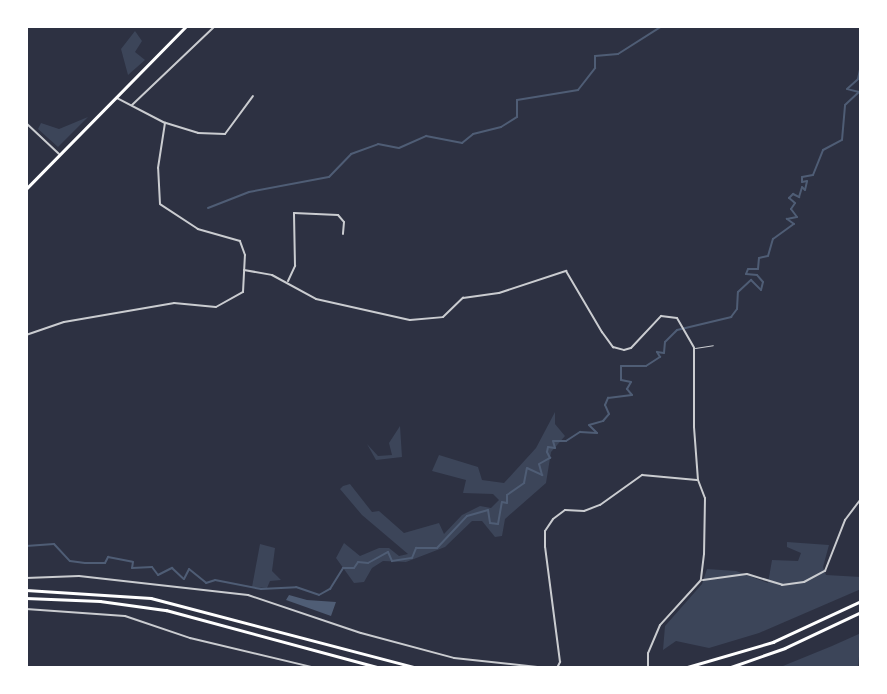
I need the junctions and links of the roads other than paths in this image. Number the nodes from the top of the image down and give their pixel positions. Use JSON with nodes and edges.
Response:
{"nodes":[{"id":1,"x":186,"y":26,"type":"edge"},
{"id":2,"x":215,"y":26,"type":"edge"},
{"id":3,"x":253,"y":96,"type":"dead end"},
{"id":4,"x":116,"y":97,"type":"junction"},
{"id":5,"x":131,"y":105,"type":"junction"},
{"id":6,"x":26,"y":123,"type":"edge"},
{"id":7,"x":165,"y":123,"type":"junction"},
{"id":8,"x":60,"y":155,"type":"junction"},
{"id":9,"x":26,"y":189,"type":"edge"},
{"id":10,"x":343,"y":234,"type":"dead end"},
{"id":11,"x":244,"y":270,"type":"junction"},
{"id":12,"x":285,"y":282,"type":"junction"},
{"id":13,"x":26,"y":335,"type":"edge"},
{"id":14,"x":713,"y":345,"type":"dead end"},
{"id":15,"x":694,"y":348,"type":"junction"},
{"id":16,"x":698,"y":480,"type":"junction"},
{"id":17,"x":861,"y":499,"type":"edge"},
{"id":18,"x":26,"y":578,"type":"edge"},
{"id":19,"x":701,"y":580,"type":"junction"},
{"id":20,"x":26,"y":590,"type":"edge"},
{"id":21,"x":26,"y":598,"type":"edge"},
{"id":22,"x":861,"y":601,"type":"edge"},
{"id":23,"x":26,"y":609,"type":"edge"},
{"id":24,"x":861,"y":612,"type":"edge"},
{"id":25,"x":316,"y":668,"type":"edge"},
{"id":26,"x":381,"y":668,"type":"edge"},
{"id":27,"x":418,"y":668,"type":"edge"},
{"id":28,"x":547,"y":668,"type":"edge"},
{"id":29,"x":557,"y":668,"type":"edge"},
{"id":30,"x":648,"y":668,"type":"edge"},
{"id":31,"x":684,"y":668,"type":"edge"},
{"id":32,"x":728,"y":668,"type":"edge"}],
"edges":[{"from":1,"to":4,"type":"main road"},
{"from":2,"to":5,"type":"street"},
{"from":3,"to":7,"type":"street"},
{"from":4,"to":5,"type":"street"},
{"from":4,"to":8,"type":"main road"},
{"from":5,"to":7,"type":"street"},
{"from":6,"to":8,"type":"street"},
{"from":7,"to":11,"type":"street"},
{"from":8,"to":9,"type":"main road"},
{"from":10,"to":12,"type":"street"},
{"from":11,"to":12,"type":"street"},
{"from":11,"to":13,"type":"street"},
{"from":12,"to":15,"type":"street"},
{"from":14,"to":15,"type":"lane"},
{"from":15,"to":16,"type":"street"},
{"from":16,"to":19,"type":"street"},
{"from":16,"to":29,"type":"street"},
{"from":17,"to":19,"type":"street"},
{"from":18,"to":28,"type":"street"},
{"from":19,"to":30,"type":"street"},
{"from":20,"to":27,"type":"main road"},
{"from":21,"to":26,"type":"main road"},
{"from":22,"to":31,"type":"main road"},
{"from":23,"to":25,"type":"street"},
{"from":24,"to":32,"type":"main road"}]}
